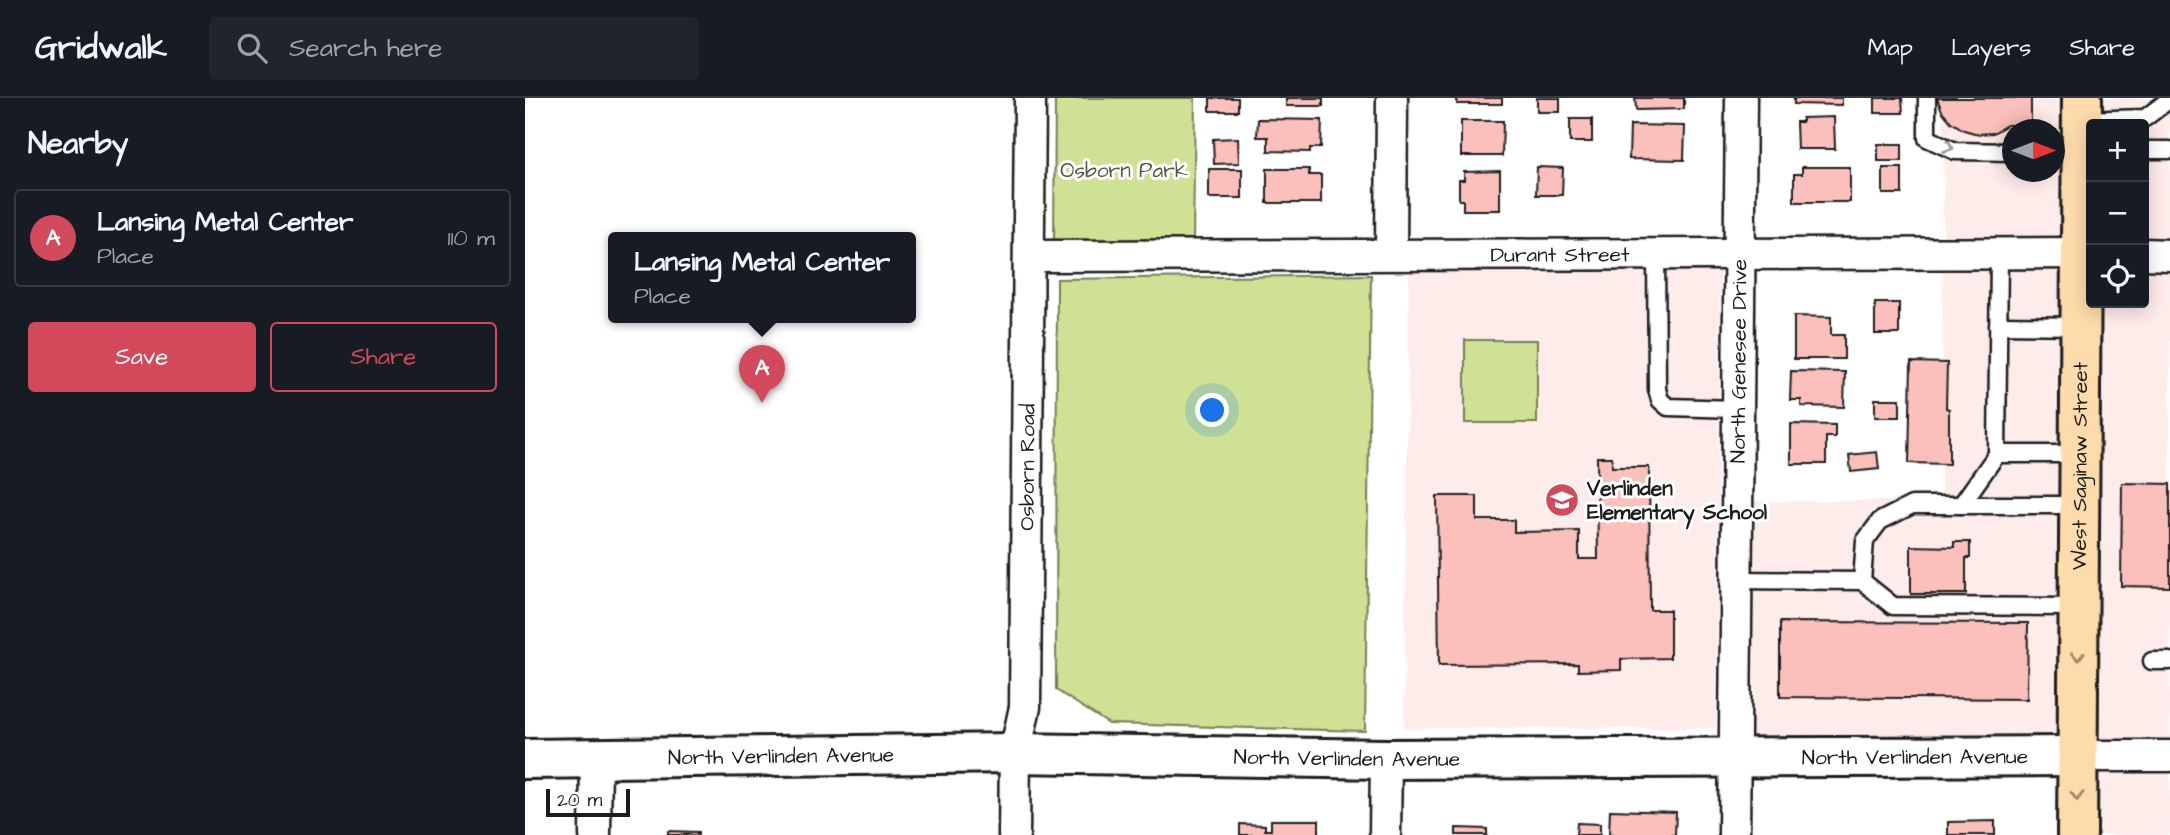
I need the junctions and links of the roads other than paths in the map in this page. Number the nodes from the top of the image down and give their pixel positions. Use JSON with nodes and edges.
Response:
{"nodes":[{"id":1,"x":1030,"y":98,"type":"edge"},
{"id":2,"x":1391,"y":98,"type":"edge"},
{"id":3,"x":1741,"y":98,"type":"edge"},
{"id":4,"x":1927,"y":98,"type":"edge"},
{"id":5,"x":2170,"y":99,"type":"edge"},
{"id":6,"x":2078,"y":134,"type":"edge"},
{"id":7,"x":2170,"y":149,"type":"edge"},
{"id":8,"x":2149,"y":150,"type":"edge"},
{"id":9,"x":2002,"y":152,"type":"edge"},
{"id":10,"x":1740,"y":253,"type":"junction"},
{"id":11,"x":1999,"y":253,"type":"junction"},
{"id":12,"x":2086,"y":253,"type":"edge"},
{"id":13,"x":1391,"y":254,"type":"junction"},
{"id":14,"x":1656,"y":254,"type":"junction"},
{"id":15,"x":2149,"y":254,"type":"edge"},
{"id":16,"x":2170,"y":255,"type":"edge"},
{"id":17,"x":1030,"y":256,"type":"junction"},
{"id":18,"x":1998,"y":325,"type":"junction"},
{"id":19,"x":2082,"y":326,"type":"junction"},
{"id":20,"x":1737,"y":409,"type":"junction"},
{"id":21,"x":1997,"y":454,"type":"junction"},
{"id":22,"x":2080,"y":454,"type":"junction"},
{"id":23,"x":2080,"y":505,"type":"junction"},
{"id":24,"x":1961,"y":506,"type":"junction"},
{"id":25,"x":1736,"y":580,"type":"junction"},
{"id":26,"x":1862,"y":581,"type":"junction"},
{"id":27,"x":2078,"y":607,"type":"junction"},
{"id":28,"x":2152,"y":661,"type":"dead end"},
{"id":29,"x":2170,"y":662,"type":"edge"},
{"id":30,"x":1015,"y":753,"type":"junction"},
{"id":31,"x":2077,"y":756,"type":"junction"},
{"id":32,"x":1735,"y":757,"type":"junction"},
{"id":33,"x":2170,"y":757,"type":"edge"},
{"id":34,"x":596,"y":758,"type":"junction"},
{"id":35,"x":525,"y":759,"type":"edge"},
{"id":36,"x":1386,"y":759,"type":"junction"},
{"id":37,"x":595,"y":835,"type":"edge"},
{"id":38,"x":1014,"y":835,"type":"edge"},
{"id":39,"x":1385,"y":835,"type":"edge"},
{"id":40,"x":1734,"y":835,"type":"edge"},
{"id":41,"x":2077,"y":835,"type":"edge"}],
"edges":[{"from":1,"to":17,"type":"street","name":"Osborn Road"},
{"from":2,"to":13,"type":"street"},
{"from":3,"to":10,"type":"street","name":"North Genesee Drive"},
{"from":4,"to":9,"type":"lane","one_way":true},
{"from":5,"to":6,"type":"lane"},
{"from":6,"to":12,"type":"main road","name":"West Saginaw Street"},
{"from":7,"to":8,"type":"lane"},
{"from":10,"to":11,"type":"street","name":"Durant Street"},
{"from":10,"to":14,"type":"street","name":"Durant Street"},
{"from":10,"to":20,"type":"street","name":"North Genesee Drive"},
{"from":11,"to":12,"type":"street","name":"Durant Street"},
{"from":11,"to":18,"type":"lane"},
{"from":12,"to":19,"type":"main road","name":"West Saginaw Street"},
{"from":13,"to":14,"type":"street","name":"Durant Street"},
{"from":13,"to":17,"type":"street","name":"Durant Street"},
{"from":14,"to":20,"type":"lane"},
{"from":15,"to":16,"type":"street"},
{"from":17,"to":30,"type":"street","name":"Osborn Road"},
{"from":18,"to":19,"type":"lane"},
{"from":18,"to":21,"type":"lane"},
{"from":19,"to":22,"type":"main road","name":"West Saginaw Street"},
{"from":20,"to":25,"type":"street","name":"North Genesee Drive"},
{"from":21,"to":22,"type":"lane"},
{"from":21,"to":24,"type":"lane"},
{"from":22,"to":23,"type":"main road","name":"West Saginaw Street"},
{"from":23,"to":24,"type":"lane"},
{"from":23,"to":27,"type":"main road","name":"West Saginaw Street"},
{"from":24,"to":26,"type":"lane"},
{"from":25,"to":26,"type":"lane"},
{"from":25,"to":32,"type":"street","name":"North Genesee Drive"},
{"from":26,"to":27,"type":"lane"},
{"from":27,"to":31,"type":"main road","name":"West Saginaw Street","one_way":true},
{"from":28,"to":29,"type":"lane"},
{"from":30,"to":34,"type":"street","name":"North Verlinden Avenue"},
{"from":30,"to":36,"type":"street","name":"North Verlinden Avenue"},
{"from":30,"to":38,"type":"street","name":"Osborn Road"},
{"from":31,"to":32,"type":"street","name":"North Verlinden Avenue"},
{"from":31,"to":33,"type":"street","name":"North Verlinden Avenue"},
{"from":31,"to":41,"type":"main road","name":"West Saginaw Street","one_way":true},
{"from":32,"to":36,"type":"street","name":"North Verlinden Avenue"},
{"from":32,"to":40,"type":"street","name":"North Genesee Drive"},
{"from":34,"to":35,"type":"street","name":"North Verlinden Avenue"},
{"from":34,"to":37,"type":"street"},
{"from":36,"to":39,"type":"street"}]}
